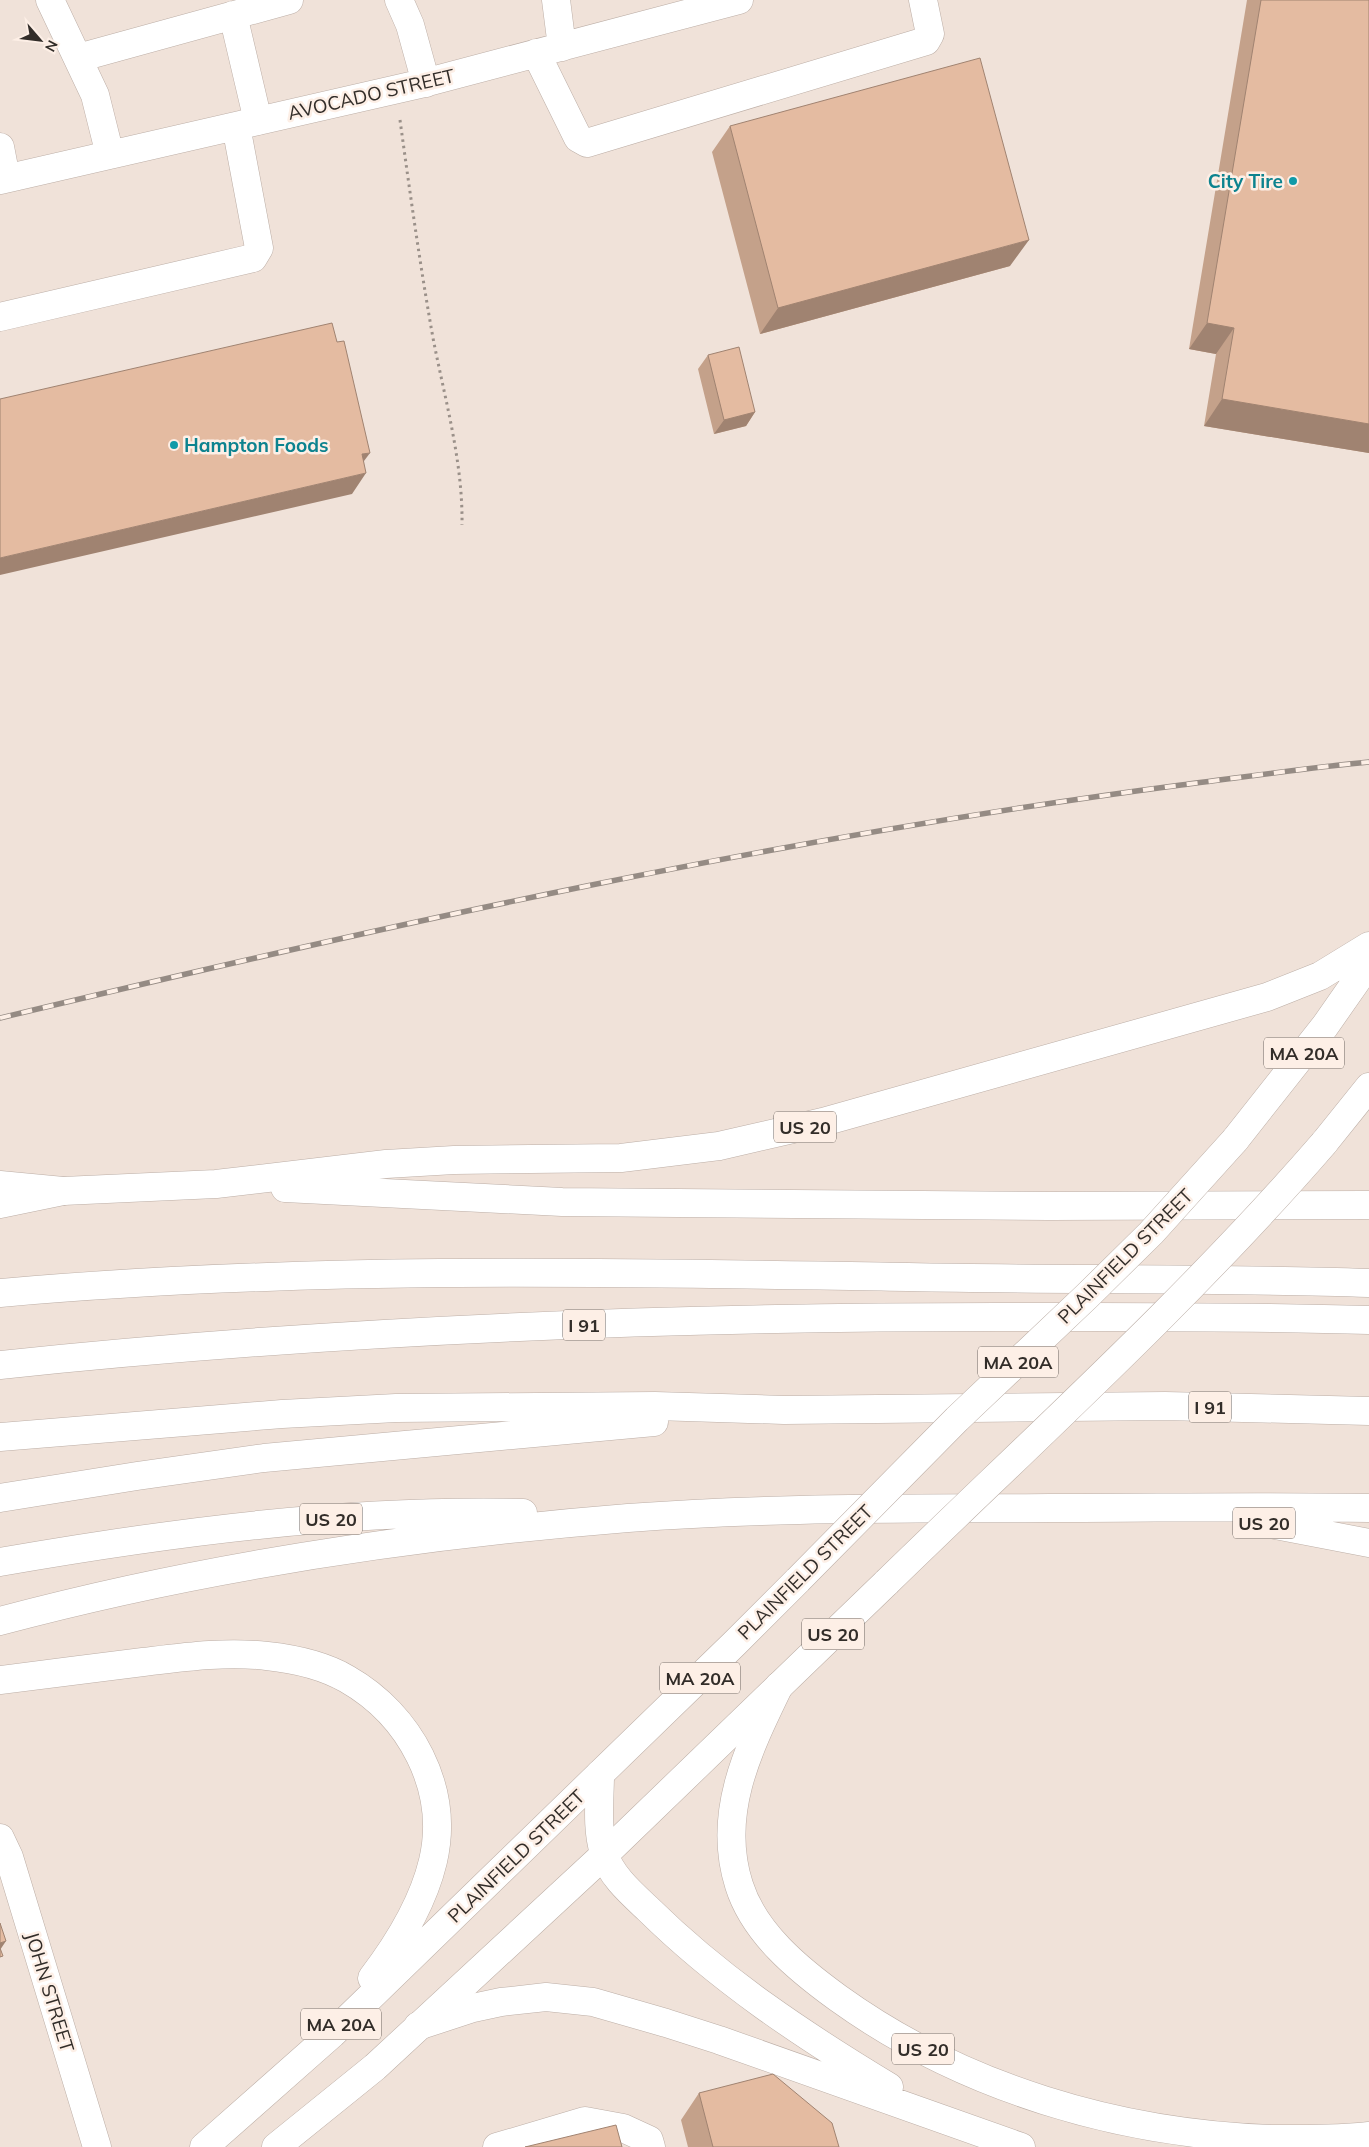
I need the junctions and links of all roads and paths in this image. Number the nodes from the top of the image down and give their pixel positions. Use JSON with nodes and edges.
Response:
{"nodes":[{"id":1,"x":50,"y":0,"type":"edge"},
{"id":2,"x":288,"y":0,"type":"edge"},
{"id":3,"x":399,"y":0,"type":"edge"},
{"id":4,"x":556,"y":0,"type":"edge"},
{"id":5,"x":737,"y":0,"type":"edge"},
{"id":6,"x":923,"y":0,"type":"edge"},
{"id":7,"x":233,"y":15,"type":"junction"},
{"id":8,"x":549,"y":50,"type":"junction"},
{"id":9,"x":78,"y":58,"type":"junction"},
{"id":10,"x":426,"y":82,"type":"junction"},
{"id":11,"x":396,"y":89,"type":"junction"},
{"id":12,"x":247,"y":123,"type":"junction"},
{"id":13,"x":0,"y":147,"type":"edge"},
{"id":14,"x":110,"y":155,"type":"junction"},
{"id":15,"x":3,"y":179,"type":"edge"},
{"id":16,"x":0,"y":317,"type":"edge"},
{"id":17,"x":462,"y":526,"type":"dead end"},
{"id":18,"x":1369,"y":946,"type":"edge"},
{"id":19,"x":1369,"y":963,"type":"edge"},
{"id":20,"x":1369,"y":1086,"type":"edge"},
{"id":21,"x":216,"y":1184,"type":"junction"},
{"id":22,"x":0,"y":1185,"type":"edge"},
{"id":23,"x":63,"y":1191,"type":"junction"},
{"id":24,"x":0,"y":1204,"type":"edge"},
{"id":25,"x":1369,"y":1205,"type":"edge"},
{"id":26,"x":1369,"y":1283,"type":"edge"},
{"id":27,"x":0,"y":1293,"type":"edge"},
{"id":28,"x":1369,"y":1320,"type":"edge"},
{"id":29,"x":0,"y":1365,"type":"edge"},
{"id":30,"x":784,"y":1410,"type":"junction"},
{"id":31,"x":1369,"y":1410,"type":"edge"},
{"id":32,"x":0,"y":1437,"type":"edge"},
{"id":33,"x":0,"y":1498,"type":"edge"},
{"id":34,"x":1158,"y":1508,"type":"junction"},
{"id":35,"x":1369,"y":1508,"type":"edge"},
{"id":36,"x":665,"y":1516,"type":"junction"},
{"id":37,"x":1369,"y":1543,"type":"edge"},
{"id":38,"x":0,"y":1562,"type":"edge"},
{"id":39,"x":0,"y":1621,"type":"edge"},
{"id":40,"x":0,"y":1680,"type":"edge"},
{"id":41,"x":779,"y":1686,"type":"junction"},
{"id":42,"x":600,"y":1774,"type":"junction"},
{"id":43,"x":0,"y":1838,"type":"edge"},
{"id":44,"x":604,"y":1855,"type":"junction"},
{"id":45,"x":418,"y":2026,"type":"junction"},
{"id":46,"x":332,"y":2034,"type":"junction"},
{"id":47,"x":949,"y":2120,"type":"junction"},
{"id":48,"x":1369,"y":2136,"type":"edge"},
{"id":49,"x":97,"y":2147,"type":"edge"},
{"id":50,"x":204,"y":2147,"type":"edge"},
{"id":51,"x":276,"y":2147,"type":"edge"},
{"id":52,"x":497,"y":2147,"type":"edge"},
{"id":53,"x":651,"y":2147,"type":"edge"},
{"id":54,"x":1021,"y":2147,"type":"edge"}],
"edges":[{"from":1,"to":9,"type":"main road"},
{"from":2,"to":7,"type":"main road"},
{"from":3,"to":10,"type":"main road"},
{"from":4,"to":8,"type":"main road"},
{"from":5,"to":8,"type":"main road","name":"AVOCADO STREET"},
{"from":6,"to":8,"type":"main road"},
{"from":7,"to":9,"type":"main road"},
{"from":7,"to":12,"type":"main road"},
{"from":8,"to":10,"type":"main road","name":"AVOCADO STREET"},
{"from":9,"to":14,"type":"main road"},
{"from":10,"to":11,"type":"main road","name":"AVOCADO STREET"},
{"from":11,"to":12,"type":"main road","name":"AVOCADO STREET"},
{"from":11,"to":17,"type":"path"},
{"from":12,"to":14,"type":"main road","name":"AVOCADO STREET"},
{"from":12,"to":16,"type":"main road"},
{"from":13,"to":15,"type":"main road"},
{"from":14,"to":15,"type":"main road","name":"AVOCADO STREET"},
{"from":18,"to":21,"type":"main road","number":"US 20"},
{"from":19,"to":42,"type":"main road","name":"PLAINFIELD STREET","number":"MA 20A","bridge":true},
{"from":20,"to":41,"type":"main road","number":"US 20","bridge":true},
{"from":21,"to":23,"type":"main road","number":"US 20"},
{"from":21,"to":25,"type":"main road"},
{"from":22,"to":23,"type":"main road"},
{"from":23,"to":24,"type":"main road","number":"US 20"},
{"from":26,"to":27,"type":"main road"},
{"from":28,"to":29,"type":"main road","number":"I 91"},
{"from":30,"to":31,"type":"main road","number":"I 91"},
{"from":30,"to":32,"type":"main road","number":"I 91"},
{"from":30,"to":33,"type":"main road"},
{"from":34,"to":35,"type":"main road"},
{"from":34,"to":36,"type":"main road","number":"US 20"},
{"from":34,"to":37,"type":"main road","number":"US 20"},
{"from":36,"to":38,"type":"main road","number":"US 20"},
{"from":36,"to":39,"type":"main road"},
{"from":40,"to":46,"type":"main road"},
{"from":41,"to":44,"type":"main road","number":"MA 20A"},
{"from":41,"to":48,"type":"main road","number":"US 20"},
{"from":42,"to":44,"type":"main road"},
{"from":42,"to":46,"type":"main road","name":"PLAINFIELD STREET","number":"MA 20A"},
{"from":43,"to":49,"type":"main road","name":"JOHN STREET"},
{"from":44,"to":45,"type":"main road","number":"MA 20A"},
{"from":44,"to":47,"type":"main road"},
{"from":45,"to":47,"type":"main road"},
{"from":45,"to":51,"type":"main road","number":"MA 20A"},
{"from":46,"to":50,"type":"main road","name":"PLAINFIELD STREET","number":"MA 20A"},
{"from":47,"to":54,"type":"main road"},
{"from":52,"to":53,"type":"main road"}]}
